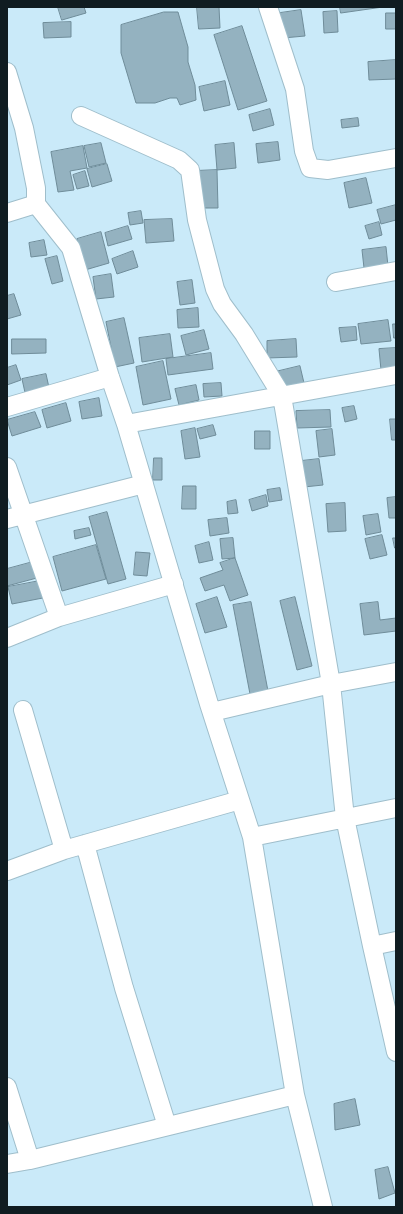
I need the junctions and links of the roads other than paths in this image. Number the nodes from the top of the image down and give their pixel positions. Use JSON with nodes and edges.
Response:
{"nodes":[{"id":1,"x":268,"y":7,"type":"edge"},
{"id":2,"x":7,"y":72,"type":"edge"},
{"id":3,"x":80,"y":116,"type":"dead end"},
{"id":4,"x":396,"y":158,"type":"edge"},
{"id":5,"x":36,"y":204,"type":"junction"},
{"id":6,"x":7,"y":213,"type":"edge"},
{"id":7,"x":396,"y":271,"type":"edge"},
{"id":8,"x":336,"y":282,"type":"dead end"},
{"id":9,"x":396,"y":375,"type":"edge"},
{"id":10,"x":110,"y":377,"type":"junction"},
{"id":11,"x":282,"y":396,"type":"junction"},
{"id":12,"x":7,"y":407,"type":"edge"},
{"id":13,"x":126,"y":424,"type":"junction"},
{"id":14,"x":7,"y":468,"type":"edge"},
{"id":15,"x":144,"y":484,"type":"junction"},
{"id":16,"x":15,"y":516,"type":"edge"},
{"id":17,"x":174,"y":584,"type":"junction"},
{"id":18,"x":59,"y":618,"type":"junction"},
{"id":19,"x":7,"y":638,"type":"edge"},
{"id":20,"x":396,"y":672,"type":"edge"},
{"id":21,"x":331,"y":684,"type":"junction"},
{"id":22,"x":23,"y":710,"type":"dead end"},
{"id":23,"x":212,"y":712,"type":"junction"},
{"id":24,"x":240,"y":800,"type":"junction"},
{"id":25,"x":396,"y":808,"type":"edge"},
{"id":26,"x":345,"y":818,"type":"junction"},
{"id":27,"x":252,"y":837,"type":"junction"},
{"id":28,"x":85,"y":844,"type":"junction"},
{"id":29,"x":64,"y":850,"type":"junction"},
{"id":30,"x":7,"y":871,"type":"edge"},
{"id":31,"x":396,"y":941,"type":"edge"},
{"id":32,"x":372,"y":946,"type":"junction"},
{"id":33,"x":396,"y":1052,"type":"edge"},
{"id":34,"x":7,"y":1087,"type":"edge"},
{"id":35,"x":295,"y":1095,"type":"junction"},
{"id":36,"x":167,"y":1126,"type":"junction"},
{"id":37,"x":30,"y":1160,"type":"junction"},
{"id":38,"x":7,"y":1164,"type":"edge"},
{"id":39,"x":323,"y":1207,"type":"edge"}],
"edges":[{"from":1,"to":4,"type":"street"},
{"from":2,"to":5,"type":"street"},
{"from":3,"to":11,"type":"street"},
{"from":5,"to":6,"type":"street"},
{"from":5,"to":10,"type":"street"},
{"from":7,"to":8,"type":"street"},
{"from":9,"to":11,"type":"street"},
{"from":10,"to":12,"type":"street"},
{"from":10,"to":13,"type":"street"},
{"from":11,"to":13,"type":"street"},
{"from":11,"to":21,"type":"street"},
{"from":13,"to":15,"type":"street"},
{"from":14,"to":16,"type":"street"},
{"from":15,"to":16,"type":"street"},
{"from":15,"to":17,"type":"street"},
{"from":16,"to":18,"type":"street"},
{"from":17,"to":18,"type":"street"},
{"from":17,"to":23,"type":"street"},
{"from":18,"to":19,"type":"street"},
{"from":20,"to":21,"type":"street"},
{"from":21,"to":23,"type":"street"},
{"from":21,"to":26,"type":"street"},
{"from":22,"to":29,"type":"street"},
{"from":23,"to":24,"type":"street"},
{"from":24,"to":27,"type":"street"},
{"from":24,"to":28,"type":"street"},
{"from":25,"to":26,"type":"street"},
{"from":26,"to":27,"type":"street"},
{"from":26,"to":32,"type":"street"},
{"from":27,"to":35,"type":"street"},
{"from":28,"to":29,"type":"street"},
{"from":28,"to":36,"type":"street"},
{"from":29,"to":30,"type":"street"},
{"from":31,"to":32,"type":"street"},
{"from":32,"to":33,"type":"street"},
{"from":34,"to":37,"type":"street"},
{"from":35,"to":36,"type":"street"},
{"from":35,"to":39,"type":"street"},
{"from":36,"to":37,"type":"street"},
{"from":37,"to":38,"type":"street"}]}
